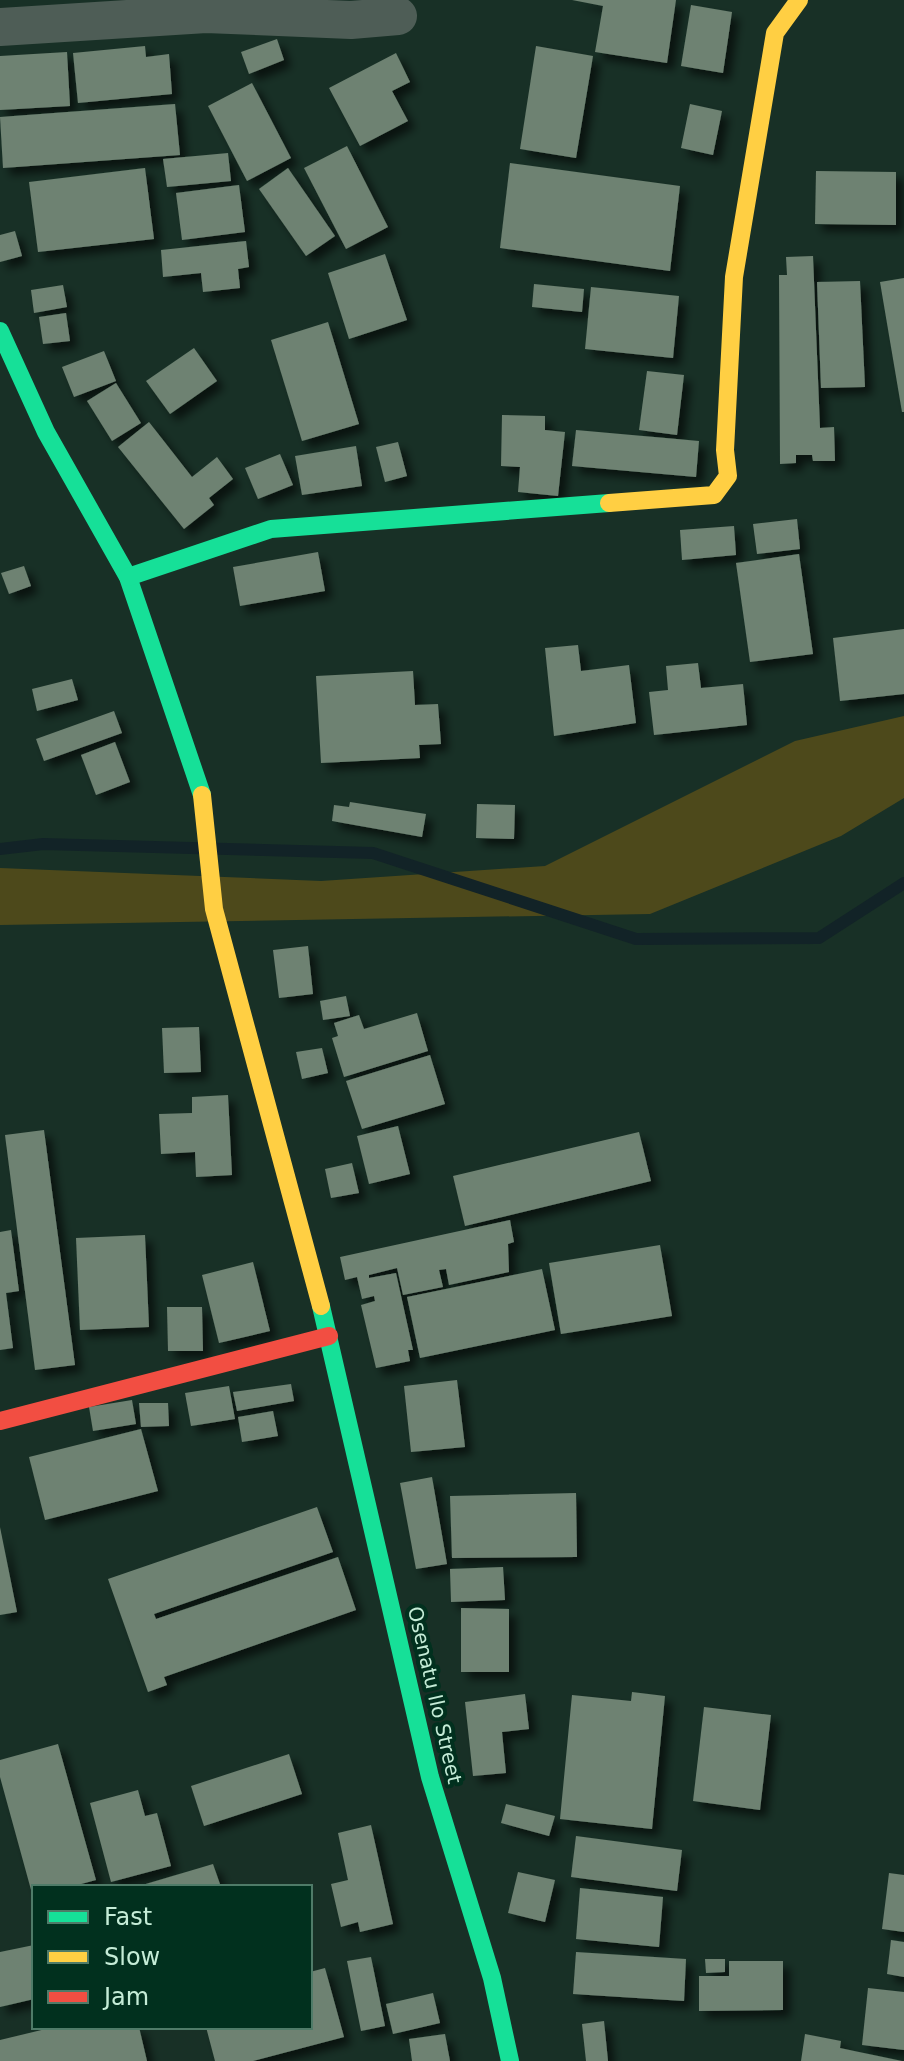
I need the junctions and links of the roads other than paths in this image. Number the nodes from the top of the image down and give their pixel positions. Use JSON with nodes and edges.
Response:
{"nodes":[{"id":1,"x":799,"y":0,"type":"edge"},
{"id":2,"x":398,"y":16,"type":"dead end"},
{"id":3,"x":0,"y":27,"type":"edge"},
{"id":4,"x":0,"y":331,"type":"edge"},
{"id":5,"x":128,"y":577,"type":"junction"},
{"id":6,"x":329,"y":1336,"type":"junction"},
{"id":7,"x":0,"y":1421,"type":"edge"},
{"id":8,"x":510,"y":2061,"type":"edge"}],
"edges":[{"from":1,"to":5,"type":"street"},
{"from":2,"to":3,"type":"street"},
{"from":4,"to":5,"type":"street","name":"Osenatu Ilo Street"},
{"from":5,"to":6,"type":"street","name":"Osenatu Ilo Street"},
{"from":6,"to":7,"type":"street"},
{"from":6,"to":8,"type":"street","name":"Osenatu Ilo Street"}]}
